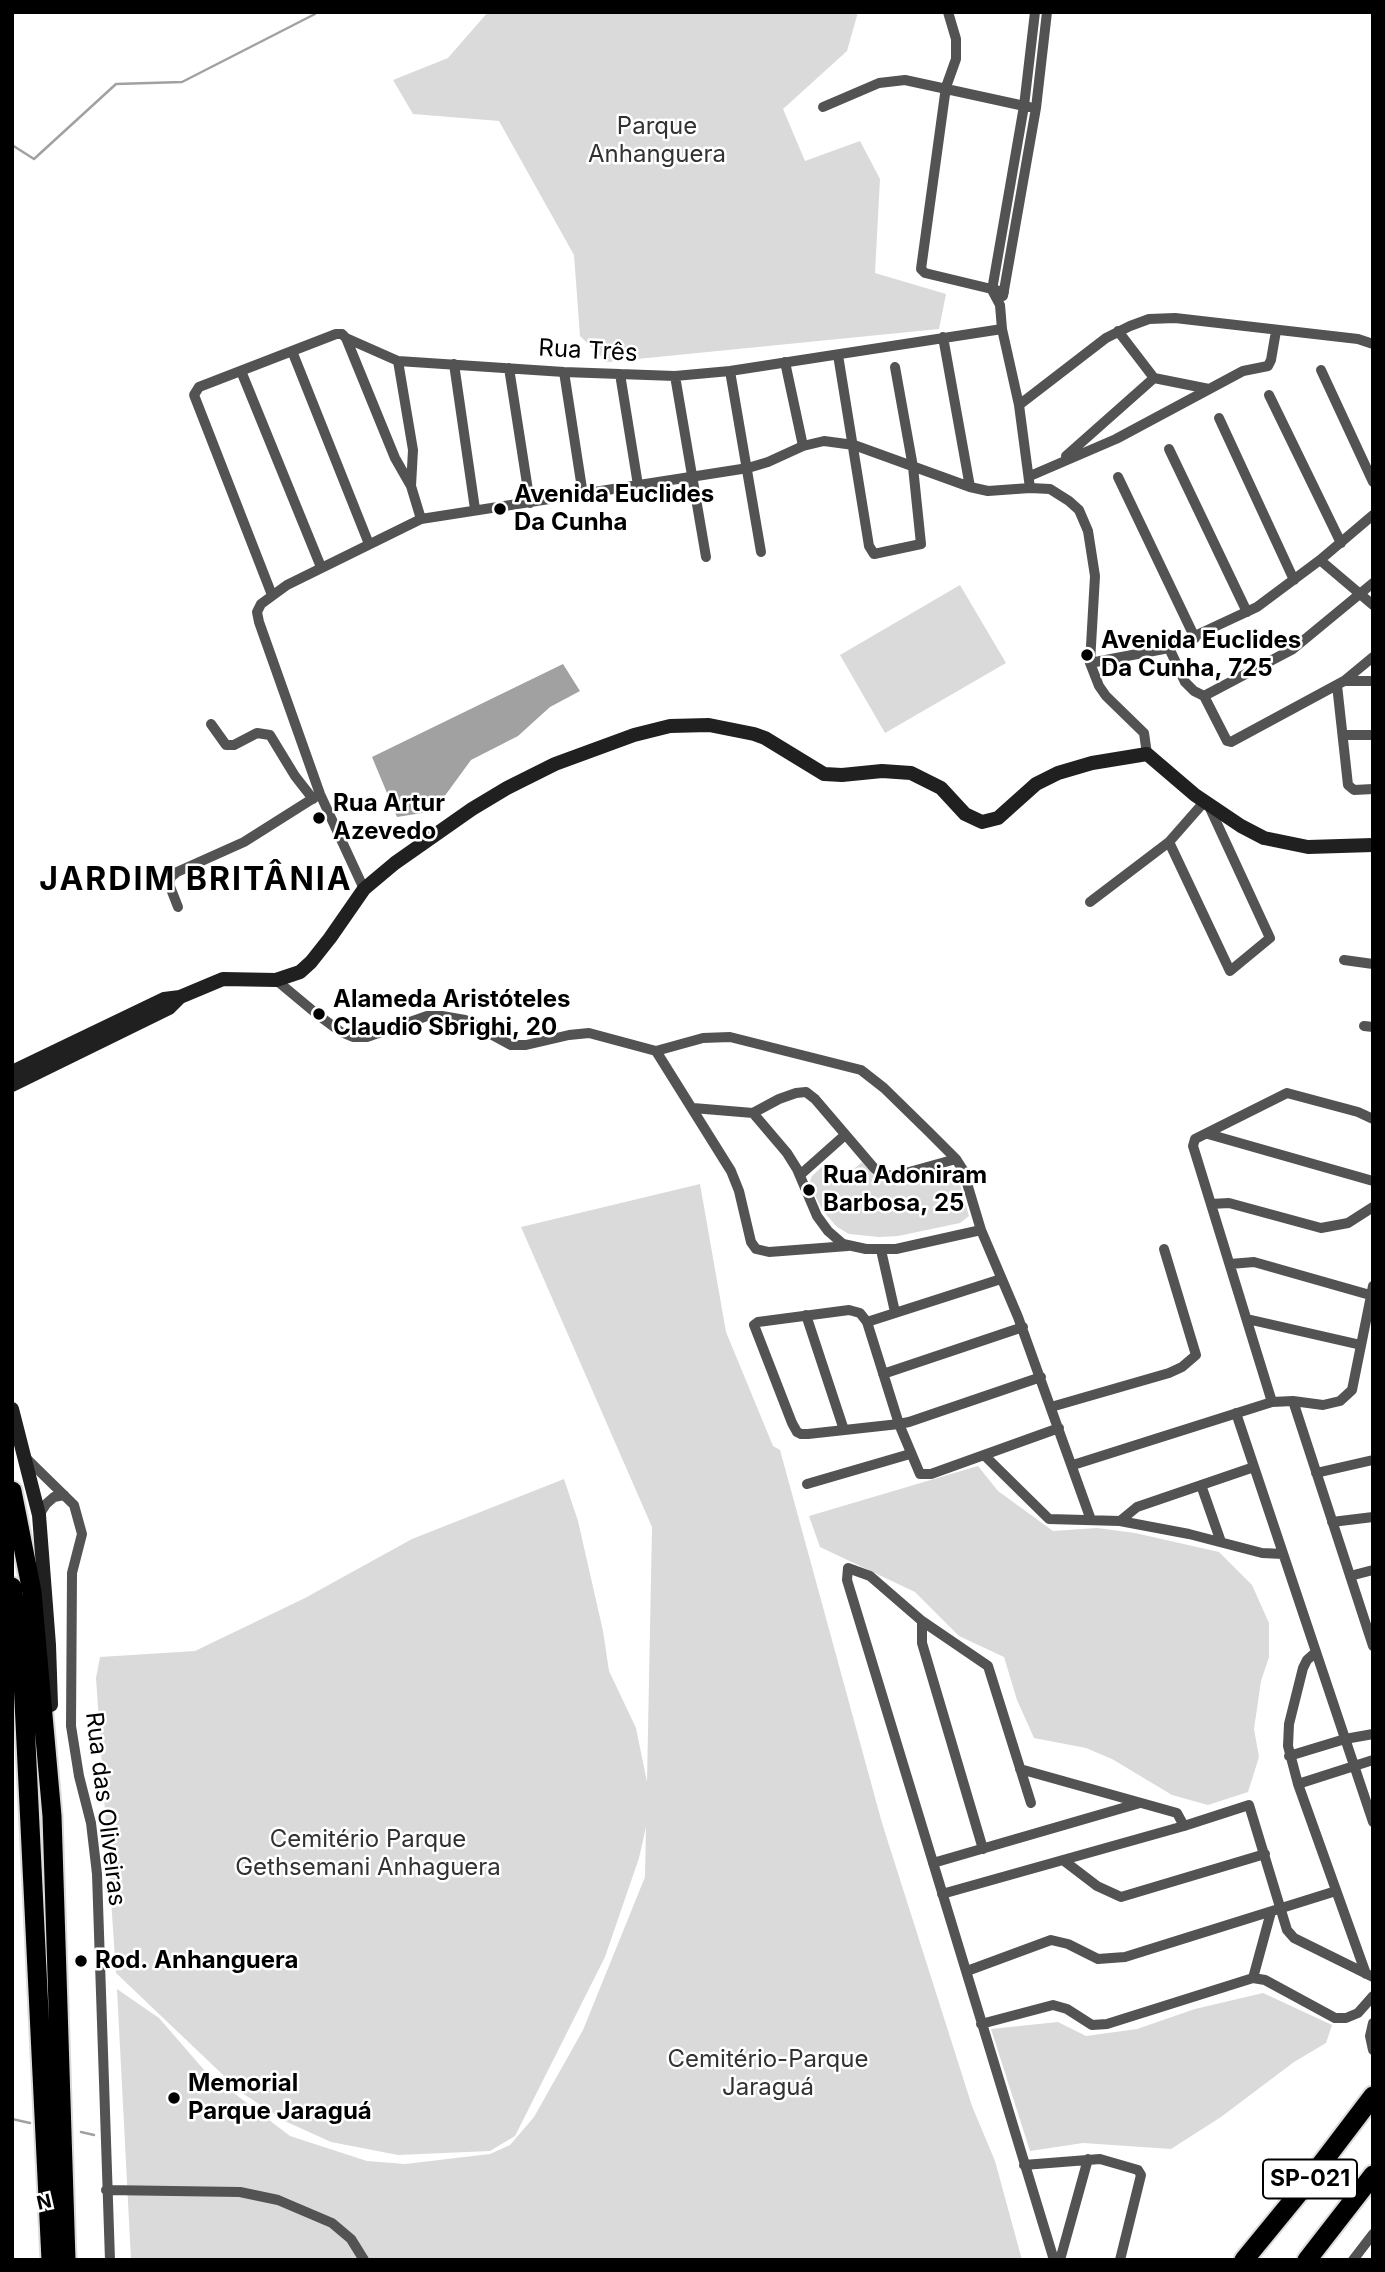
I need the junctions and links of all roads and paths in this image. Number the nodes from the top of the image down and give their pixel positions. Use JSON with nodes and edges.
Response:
{"nodes":[{"id":1,"x":948,"y":12,"type":"edge"},
{"id":2,"x":1023,"y":12,"type":"edge"},
{"id":3,"x":1035,"y":12,"type":"edge"},
{"id":4,"x":1048,"y":12,"type":"edge"},
{"id":5,"x":1032,"y":28,"type":"junction"},
{"id":6,"x":1045,"y":32,"type":"junction"},
{"id":7,"x":946,"y":87,"type":"junction"},
{"id":8,"x":823,"y":107,"type":"dead end"},
{"id":9,"x":1030,"y":107,"type":"junction"},
{"id":10,"x":1015,"y":197,"type":"junction"},
{"id":11,"x":992,"y":290,"type":"junction"},
{"id":12,"x":1004,"y":292,"type":"junction"},
{"id":13,"x":1000,"y":305,"type":"junction"},
{"id":14,"x":1002,"y":329,"type":"junction"},
{"id":15,"x":1118,"y":331,"type":"junction"},
{"id":16,"x":1276,"y":331,"type":"junction"},
{"id":17,"x":943,"y":337,"type":"junction"},
{"id":18,"x":346,"y":338,"type":"junction"},
{"id":19,"x":1373,"y":344,"type":"edge"},
{"id":20,"x":292,"y":351,"type":"junction"},
{"id":21,"x":838,"y":355,"type":"junction"},
{"id":22,"x":398,"y":361,"type":"junction"},
{"id":23,"x":785,"y":362,"type":"junction"},
{"id":24,"x":454,"y":364,"type":"junction"},
{"id":25,"x":895,"y":367,"type":"dead end"},
{"id":26,"x":509,"y":368,"type":"junction"},
{"id":27,"x":1321,"y":370,"type":"dead end"},
{"id":28,"x":240,"y":371,"type":"junction"},
{"id":29,"x":730,"y":371,"type":"junction"},
{"id":30,"x":564,"y":372,"type":"junction"},
{"id":31,"x":620,"y":374,"type":"junction"},
{"id":32,"x":675,"y":376,"type":"junction"},
{"id":33,"x":1154,"y":378,"type":"junction"},
{"id":34,"x":1209,"y":389,"type":"junction"},
{"id":35,"x":1269,"y":395,"type":"dead end"},
{"id":36,"x":1019,"y":405,"type":"junction"},
{"id":37,"x":1219,"y":418,"type":"dead end"},
{"id":38,"x":854,"y":445,"type":"junction"},
{"id":39,"x":803,"y":446,"type":"junction"},
{"id":40,"x":1169,"y":449,"type":"dead end"},
{"id":41,"x":1061,"y":460,"type":"junction"},
{"id":42,"x":912,"y":467,"type":"junction"},
{"id":43,"x":748,"y":468,"type":"junction"},
{"id":44,"x":692,"y":476,"type":"junction"},
{"id":45,"x":1030,"y":476,"type":"junction"},
{"id":46,"x":1118,"y":477,"type":"dead end"},
{"id":47,"x":1373,"y":482,"type":"edge"},
{"id":48,"x":638,"y":485,"type":"junction"},
{"id":49,"x":411,"y":486,"type":"junction"},
{"id":50,"x":970,"y":487,"type":"junction"},
{"id":51,"x":1030,"y":488,"type":"junction"},
{"id":52,"x":583,"y":495,"type":"junction"},
{"id":53,"x":530,"y":503,"type":"junction"},
{"id":54,"x":475,"y":509,"type":"junction"},
{"id":55,"x":1373,"y":515,"type":"edge"},
{"id":56,"x":421,"y":520,"type":"junction"},
{"id":57,"x":1341,"y":543,"type":"junction"},
{"id":58,"x":369,"y":544,"type":"junction"},
{"id":59,"x":761,"y":552,"type":"dead end"},
{"id":60,"x":706,"y":558,"type":"dead end"},
{"id":61,"x":1320,"y":560,"type":"junction"},
{"id":62,"x":321,"y":567,"type":"junction"},
{"id":63,"x":1294,"y":580,"type":"junction"},
{"id":64,"x":1373,"y":583,"type":"edge"},
{"id":65,"x":1359,"y":594,"type":"junction"},
{"id":66,"x":272,"y":595,"type":"junction"},
{"id":67,"x":1373,"y":605,"type":"edge"},
{"id":68,"x":1247,"y":612,"type":"junction"},
{"id":69,"x":1195,"y":638,"type":"junction"},
{"id":70,"x":1170,"y":648,"type":"junction"},
{"id":71,"x":1373,"y":657,"type":"edge"},
{"id":72,"x":1090,"y":663,"type":"junction"},
{"id":73,"x":1373,"y":681,"type":"edge"},
{"id":74,"x":1341,"y":683,"type":"junction"},
{"id":75,"x":1204,"y":696,"type":"junction"},
{"id":76,"x":211,"y":724,"type":"dead end"},
{"id":77,"x":1343,"y":735,"type":"junction"},
{"id":78,"x":1373,"y":735,"type":"edge"},
{"id":79,"x":1147,"y":754,"type":"junction"},
{"id":80,"x":1373,"y":789,"type":"edge"},
{"id":81,"x":317,"y":796,"type":"junction"},
{"id":82,"x":1206,"y":802,"type":"junction"},
{"id":83,"x":1169,"y":842,"type":"junction"},
{"id":84,"x":1373,"y":845,"type":"edge"},
{"id":85,"x":364,"y":889,"type":"junction"},
{"id":86,"x":1090,"y":902,"type":"dead end"},
{"id":87,"x":178,"y":907,"type":"dead end"},
{"id":88,"x":1344,"y":960,"type":"dead end"},
{"id":89,"x":1373,"y":964,"type":"edge"},
{"id":90,"x":276,"y":981,"type":"junction"},
{"id":91,"x":180,"y":997,"type":"junction"},
{"id":92,"x":656,"y":1051,"type":"junction"},
{"id":93,"x":12,"y":1072,"type":"edge"},
{"id":94,"x":12,"y":1085,"type":"edge"},
{"id":95,"x":693,"y":1108,"type":"junction"},
{"id":96,"x":752,"y":1113,"type":"junction"},
{"id":97,"x":1373,"y":1119,"type":"edge"},
{"id":98,"x":1208,"y":1134,"type":"junction"},
{"id":99,"x":845,"y":1135,"type":"junction"},
{"id":100,"x":956,"y":1159,"type":"junction"},
{"id":101,"x":800,"y":1175,"type":"junction"},
{"id":102,"x":1373,"y":1181,"type":"edge"},
{"id":103,"x":1211,"y":1204,"type":"junction"},
{"id":104,"x":1373,"y":1207,"type":"edge"},
{"id":105,"x":981,"y":1230,"type":"junction"},
{"id":106,"x":848,"y":1246,"type":"junction"},
{"id":107,"x":1164,"y":1249,"type":"dead end"},
{"id":108,"x":881,"y":1250,"type":"junction"},
{"id":109,"x":1230,"y":1264,"type":"junction"},
{"id":110,"x":1001,"y":1279,"type":"junction"},
{"id":111,"x":1371,"y":1291,"type":"edge"},
{"id":112,"x":895,"y":1311,"type":"junction"},
{"id":113,"x":806,"y":1315,"type":"junction"},
{"id":114,"x":1247,"y":1319,"type":"junction"},
{"id":115,"x":867,"y":1322,"type":"junction"},
{"id":116,"x":1023,"y":1328,"type":"junction"},
{"id":117,"x":1361,"y":1345,"type":"junction"},
{"id":118,"x":883,"y":1374,"type":"junction"},
{"id":119,"x":1041,"y":1377,"type":"junction"},
{"id":120,"x":1293,"y":1401,"type":"junction"},
{"id":121,"x":1272,"y":1402,"type":"junction"},
{"id":122,"x":1051,"y":1407,"type":"junction"},
{"id":123,"x":12,"y":1409,"type":"edge"},
{"id":124,"x":1236,"y":1413,"type":"junction"},
{"id":125,"x":899,"y":1424,"type":"junction"},
{"id":126,"x":1059,"y":1429,"type":"junction"},
{"id":127,"x":844,"y":1430,"type":"junction"},
{"id":128,"x":910,"y":1454,"type":"junction"},
{"id":129,"x":984,"y":1455,"type":"junction"},
{"id":130,"x":26,"y":1458,"type":"junction"},
{"id":131,"x":1373,"y":1460,"type":"edge"},
{"id":132,"x":1073,"y":1465,"type":"junction"},
{"id":133,"x":1254,"y":1467,"type":"junction"},
{"id":134,"x":1316,"y":1473,"type":"junction"},
{"id":135,"x":807,"y":1484,"type":"dead end"},
{"id":136,"x":1201,"y":1485,"type":"junction"},
{"id":137,"x":12,"y":1491,"type":"edge"},
{"id":138,"x":65,"y":1495,"type":"junction"},
{"id":139,"x":39,"y":1515,"type":"junction"},
{"id":140,"x":1373,"y":1517,"type":"edge"},
{"id":141,"x":1091,"y":1520,"type":"junction"},
{"id":142,"x":1120,"y":1521,"type":"junction"},
{"id":143,"x":1332,"y":1522,"type":"junction"},
{"id":144,"x":1221,"y":1542,"type":"junction"},
{"id":145,"x":1283,"y":1554,"type":"junction"},
{"id":146,"x":1373,"y":1570,"type":"edge"},
{"id":147,"x":1350,"y":1576,"type":"junction"},
{"id":148,"x":12,"y":1587,"type":"edge"},
{"id":149,"x":922,"y":1621,"type":"junction"},
{"id":150,"x":1373,"y":1646,"type":"edge"},
{"id":151,"x":1316,"y":1652,"type":"junction"},
{"id":152,"x":1373,"y":1734,"type":"edge"},
{"id":153,"x":1345,"y":1738,"type":"junction"},
{"id":154,"x":1290,"y":1756,"type":"junction"},
{"id":155,"x":1373,"y":1760,"type":"edge"},
{"id":156,"x":1354,"y":1765,"type":"junction"},
{"id":157,"x":1020,"y":1769,"type":"junction"},
{"id":158,"x":1298,"y":1784,"type":"junction"},
{"id":159,"x":51,"y":1796,"type":"junction"},
{"id":160,"x":1140,"y":1803,"type":"junction"},
{"id":161,"x":1031,"y":1804,"type":"dead end"},
{"id":162,"x":1373,"y":1822,"type":"edge"},
{"id":163,"x":1185,"y":1826,"type":"junction"},
{"id":164,"x":983,"y":1849,"type":"junction"},
{"id":165,"x":1265,"y":1854,"type":"junction"},
{"id":166,"x":1063,"y":1860,"type":"junction"},
{"id":167,"x":933,"y":1863,"type":"junction"},
{"id":168,"x":1336,"y":1891,"type":"junction"},
{"id":169,"x":942,"y":1894,"type":"junction"},
{"id":170,"x":1275,"y":1911,"type":"junction"},
{"id":171,"x":967,"y":1971,"type":"junction"},
{"id":172,"x":1369,"y":1975,"type":"edge"},
{"id":173,"x":1253,"y":1978,"type":"junction"},
{"id":174,"x":1373,"y":1996,"type":"edge"},
{"id":175,"x":1373,"y":2023,"type":"edge"},
{"id":176,"x":981,"y":2024,"type":"junction"},
{"id":177,"x":1373,"y":2050,"type":"edge"},
{"id":178,"x":1373,"y":2096,"type":"edge"},
{"id":179,"x":1088,"y":2160,"type":"junction"},
{"id":180,"x":1024,"y":2165,"type":"junction"},
{"id":181,"x":1373,"y":2175,"type":"edge"},
{"id":182,"x":106,"y":2190,"type":"junction"},
{"id":183,"x":1373,"y":2234,"type":"edge"},
{"id":184,"x":51,"y":2260,"type":"edge"},
{"id":185,"x":66,"y":2260,"type":"edge"},
{"id":186,"x":110,"y":2260,"type":"edge"},
{"id":187,"x":364,"y":2260,"type":"edge"},
{"id":188,"x":1054,"y":2260,"type":"edge"},
{"id":189,"x":1060,"y":2260,"type":"edge"},
{"id":190,"x":1120,"y":2260,"type":"edge"},
{"id":191,"x":1244,"y":2260,"type":"edge"},
{"id":192,"x":1307,"y":2260,"type":"edge"},
{"id":193,"x":1353,"y":2260,"type":"edge"}],
"edges":[{"from":1,"to":7,"type":"street"},
{"from":2,"to":5,"type":"street"},
{"from":3,"to":5,"type":"street"},
{"from":4,"to":6,"type":"street"},
{"from":5,"to":6,"type":"street"},
{"from":5,"to":9,"type":"street"},
{"from":6,"to":9,"type":"street"},
{"from":7,"to":8,"type":"street"},
{"from":7,"to":9,"type":"street"},
{"from":7,"to":11,"type":"street"},
{"from":9,"to":10,"type":"street"},
{"from":10,"to":11,"type":"street"},
{"from":10,"to":12,"type":"street"},
{"from":11,"to":12,"type":"street"},
{"from":11,"to":13,"type":"street"},
{"from":12,"to":13,"type":"street"},
{"from":13,"to":14,"type":"street"},
{"from":14,"to":17,"type":"street","name":"Rua Três"},
{"from":14,"to":36,"type":"street"},
{"from":15,"to":16,"type":"street"},
{"from":15,"to":33,"type":"street"},
{"from":15,"to":36,"type":"street"},
{"from":16,"to":19,"type":"street"},
{"from":16,"to":34,"type":"street"},
{"from":17,"to":21,"type":"street","name":"Rua Três"},
{"from":17,"to":50,"type":"street"},
{"from":18,"to":20,"type":"street"},
{"from":18,"to":22,"type":"street","name":"Rua Três"},
{"from":18,"to":49,"type":"street"},
{"from":20,"to":28,"type":"street"},
{"from":20,"to":58,"type":"street"},
{"from":21,"to":23,"type":"street","name":"Rua Três"},
{"from":21,"to":38,"type":"street"},
{"from":22,"to":24,"type":"street","name":"Rua Três"},
{"from":22,"to":49,"type":"street"},
{"from":23,"to":29,"type":"street","name":"Rua Três"},
{"from":23,"to":39,"type":"street"},
{"from":24,"to":26,"type":"street","name":"Rua Três"},
{"from":24,"to":54,"type":"street"},
{"from":25,"to":42,"type":"street"},
{"from":26,"to":30,"type":"street","name":"Rua Três"},
{"from":26,"to":53,"type":"street"},
{"from":27,"to":47,"type":"street"},
{"from":28,"to":62,"type":"street"},
{"from":28,"to":66,"type":"street"},
{"from":29,"to":32,"type":"street","name":"Rua Três"},
{"from":29,"to":43,"type":"street"},
{"from":30,"to":31,"type":"street","name":"Rua Três"},
{"from":30,"to":52,"type":"street"},
{"from":31,"to":32,"type":"street","name":"Rua Três"},
{"from":31,"to":48,"type":"street"},
{"from":32,"to":44,"type":"street"},
{"from":33,"to":34,"type":"street"},
{"from":33,"to":41,"type":"street"},
{"from":34,"to":41,"type":"street"},
{"from":35,"to":57,"type":"street"},
{"from":36,"to":45,"type":"street"},
{"from":37,"to":63,"type":"street"},
{"from":38,"to":39,"type":"street"},
{"from":38,"to":42,"type":"street"},
{"from":38,"to":42,"type":"street"},
{"from":39,"to":43,"type":"street"},
{"from":40,"to":68,"type":"street"},
{"from":41,"to":45,"type":"street"},
{"from":42,"to":50,"type":"street"},
{"from":43,"to":44,"type":"street"},
{"from":43,"to":59,"type":"street"},
{"from":44,"to":48,"type":"street"},
{"from":44,"to":60,"type":"street"},
{"from":45,"to":51,"type":"street"},
{"from":46,"to":69,"type":"street"},
{"from":48,"to":52,"type":"street"},
{"from":49,"to":56,"type":"street"},
{"from":50,"to":51,"type":"street"},
{"from":51,"to":72,"type":"street"},
{"from":52,"to":53,"type":"street"},
{"from":53,"to":54,"type":"street"},
{"from":54,"to":56,"type":"street"},
{"from":55,"to":57,"type":"street"},
{"from":56,"to":58,"type":"street"},
{"from":57,"to":61,"type":"street"},
{"from":58,"to":62,"type":"street"},
{"from":61,"to":63,"type":"street"},
{"from":61,"to":65,"type":"street"},
{"from":62,"to":66,"type":"street"},
{"from":63,"to":68,"type":"street"},
{"from":64,"to":65,"type":"street"},
{"from":65,"to":67,"type":"street"},
{"from":65,"to":75,"type":"street"},
{"from":66,"to":81,"type":"street"},
{"from":68,"to":69,"type":"street"},
{"from":69,"to":70,"type":"street"},
{"from":70,"to":72,"type":"street"},
{"from":70,"to":75,"type":"street"},
{"from":71,"to":74,"type":"street"},
{"from":72,"to":79,"type":"street"},
{"from":73,"to":74,"type":"street"},
{"from":74,"to":75,"type":"street"},
{"from":74,"to":77,"type":"street"},
{"from":76,"to":81,"type":"street"},
{"from":77,"to":78,"type":"street"},
{"from":77,"to":80,"type":"street"},
{"from":79,"to":82,"type":"main road"},
{"from":79,"to":85,"type":"main road"},
{"from":81,"to":85,"type":"street"},
{"from":81,"to":87,"type":"street"},
{"from":82,"to":83,"type":"street"},
{"from":82,"to":83,"type":"street"},
{"from":82,"to":84,"type":"main road"},
{"from":83,"to":86,"type":"street"},
{"from":85,"to":90,"type":"main road"},
{"from":88,"to":89,"type":"street"},
{"from":90,"to":91,"type":"main road"},
{"from":90,"to":92,"type":"street"},
{"from":91,"to":93,"type":"main road"},
{"from":91,"to":94,"type":"main road"},
{"from":92,"to":95,"type":"street"},
{"from":92,"to":100,"type":"street"},
{"from":95,"to":96,"type":"street"},
{"from":95,"to":106,"type":"street"},
{"from":96,"to":99,"type":"street"},
{"from":96,"to":101,"type":"street"},
{"from":97,"to":98,"type":"street"},
{"from":98,"to":102,"type":"street"},
{"from":98,"to":103,"type":"street"},
{"from":99,"to":100,"type":"street"},
{"from":99,"to":101,"type":"street"},
{"from":100,"to":105,"type":"street"},
{"from":101,"to":106,"type":"street"},
{"from":103,"to":104,"type":"street"},
{"from":103,"to":109,"type":"street"},
{"from":105,"to":108,"type":"street"},
{"from":105,"to":110,"type":"street"},
{"from":106,"to":108,"type":"street"},
{"from":107,"to":122,"type":"street"},
{"from":108,"to":112,"type":"street"},
{"from":109,"to":111,"type":"street"},
{"from":109,"to":114,"type":"street"},
{"from":110,"to":112,"type":"street"},
{"from":110,"to":116,"type":"street"},
{"from":111,"to":117,"type":"street"},
{"from":112,"to":115,"type":"street"},
{"from":113,"to":115,"type":"street"},
{"from":113,"to":127,"type":"street"},
{"from":113,"to":127,"type":"street"},
{"from":114,"to":117,"type":"street"},
{"from":114,"to":121,"type":"street"},
{"from":115,"to":118,"type":"street"},
{"from":116,"to":118,"type":"street"},
{"from":116,"to":119,"type":"street"},
{"from":117,"to":120,"type":"street"},
{"from":118,"to":125,"type":"street"},
{"from":119,"to":122,"type":"street"},
{"from":119,"to":125,"type":"street"},
{"from":120,"to":121,"type":"street"},
{"from":120,"to":134,"type":"street"},
{"from":121,"to":124,"type":"street"},
{"from":122,"to":126,"type":"street"},
{"from":123,"to":130,"type":"main road"},
{"from":124,"to":132,"type":"street"},
{"from":124,"to":133,"type":"street"},
{"from":125,"to":127,"type":"street"},
{"from":125,"to":128,"type":"street"},
{"from":126,"to":129,"type":"street"},
{"from":126,"to":132,"type":"street"},
{"from":128,"to":129,"type":"street"},
{"from":128,"to":135,"type":"street"},
{"from":129,"to":141,"type":"street"},
{"from":130,"to":138,"type":"street"},
{"from":130,"to":139,"type":"main road"},
{"from":131,"to":134,"type":"street"},
{"from":132,"to":141,"type":"street"},
{"from":133,"to":136,"type":"street"},
{"from":133,"to":145,"type":"street"},
{"from":134,"to":143,"type":"street"},
{"from":136,"to":142,"type":"street"},
{"from":136,"to":144,"type":"street"},
{"from":137,"to":159,"type":"highway"},
{"from":138,"to":139,"type":"street"},
{"from":138,"to":182,"type":"street","name":"Rua das Oliveiras"},
{"from":139,"to":159,"type":"main road"},
{"from":140,"to":143,"type":"street"},
{"from":141,"to":142,"type":"street"},
{"from":142,"to":144,"type":"street"},
{"from":143,"to":147,"type":"street"},
{"from":144,"to":145,"type":"street"},
{"from":145,"to":151,"type":"street"},
{"from":146,"to":147,"type":"street"},
{"from":147,"to":150,"type":"street"},
{"from":148,"to":184,"type":"highway"},
{"from":149,"to":157,"type":"street"},
{"from":149,"to":164,"type":"street"},
{"from":149,"to":167,"type":"street"},
{"from":151,"to":153,"type":"street"},
{"from":151,"to":154,"type":"street"},
{"from":152,"to":153,"type":"street"},
{"from":153,"to":154,"type":"street"},
{"from":153,"to":156,"type":"street"},
{"from":154,"to":158,"type":"street"},
{"from":155,"to":156,"type":"street"},
{"from":156,"to":158,"type":"street"},
{"from":156,"to":162,"type":"street"},
{"from":157,"to":160,"type":"street"},
{"from":157,"to":161,"type":"street"},
{"from":158,"to":168,"type":"street"},
{"from":159,"to":185,"type":"highway"},
{"from":160,"to":163,"type":"street"},
{"from":160,"to":164,"type":"street"},
{"from":163,"to":165,"type":"street"},
{"from":163,"to":166,"type":"street"},
{"from":164,"to":167,"type":"street"},
{"from":165,"to":166,"type":"street"},
{"from":165,"to":170,"type":"street"},
{"from":166,"to":169,"type":"street"},
{"from":167,"to":169,"type":"street"},
{"from":168,"to":170,"type":"street"},
{"from":168,"to":172,"type":"street"},
{"from":169,"to":171,"type":"street"},
{"from":170,"to":171,"type":"street"},
{"from":170,"to":172,"type":"street"},
{"from":170,"to":173,"type":"street"},
{"from":171,"to":176,"type":"street"},
{"from":173,"to":174,"type":"street"},
{"from":173,"to":176,"type":"street"},
{"from":175,"to":177,"type":"street"},
{"from":176,"to":180,"type":"street"},
{"from":178,"to":191,"type":"highway","number":"SP-021"},
{"from":179,"to":180,"type":"street"},
{"from":179,"to":189,"type":"street"},
{"from":179,"to":190,"type":"street"},
{"from":180,"to":188,"type":"street"},
{"from":181,"to":192,"type":"highway","number":"SP-021"},
{"from":182,"to":186,"type":"street","name":"Rua das Oliveiras"},
{"from":182,"to":187,"type":"street"},
{"from":183,"to":193,"type":"street"}]}
